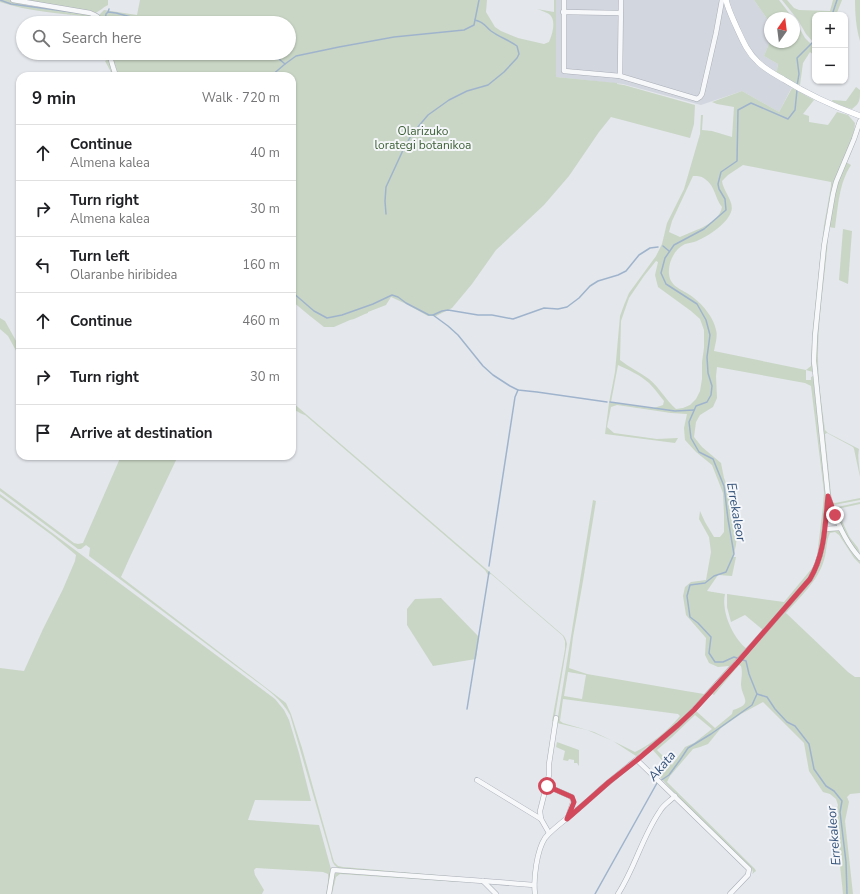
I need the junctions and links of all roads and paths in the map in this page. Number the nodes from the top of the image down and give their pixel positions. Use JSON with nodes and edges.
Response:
{"nodes":[{"id":1,"x":13,"y":0,"type":"edge"},
{"id":2,"x":564,"y":0,"type":"edge"},
{"id":3,"x":621,"y":0,"type":"edge"},
{"id":4,"x":722,"y":0,"type":"edge"},
{"id":5,"x":726,"y":0,"type":"edge"},
{"id":6,"x":564,"y":12,"type":"junction"},
{"id":7,"x":620,"y":12,"type":"junction"},
{"id":8,"x":97,"y":16,"type":"edge"},
{"id":9,"x":110,"y":60,"type":"edge"},
{"id":10,"x":114,"y":72,"type":"edge"},
{"id":11,"x":620,"y":76,"type":"junction"},
{"id":12,"x":860,"y":116,"type":"edge"},
{"id":13,"x":860,"y":121,"type":"edge"},
{"id":14,"x":828,"y":496,"type":"junction"},
{"id":15,"x":840,"y":528,"type":"junction"},
{"id":16,"x":825,"y":529,"type":"junction"},
{"id":17,"x":860,"y":558,"type":"edge"},
{"id":18,"x":556,"y":718,"type":"dead end"},
{"id":19,"x":637,"y":760,"type":"junction"},
{"id":20,"x":477,"y":780,"type":"dead end"},
{"id":21,"x":547,"y":786,"type":"junction"},
{"id":22,"x":675,"y":796,"type":"junction"},
{"id":23,"x":541,"y":819,"type":"junction"},
{"id":24,"x":567,"y":819,"type":"junction"},
{"id":25,"x":549,"y":833,"type":"junction"},
{"id":26,"x":483,"y":881,"type":"junction"},
{"id":27,"x":534,"y":885,"type":"junction"},
{"id":28,"x":329,"y":894,"type":"edge"},
{"id":29,"x":496,"y":894,"type":"edge"},
{"id":30,"x":535,"y":894,"type":"edge"},
{"id":31,"x":618,"y":894,"type":"edge"},
{"id":32,"x":730,"y":894,"type":"edge"}],
"edges":[{"from":1,"to":8,"type":"street"},
{"from":2,"to":6,"type":"street"},
{"from":3,"to":7,"type":"street"},
{"from":4,"to":11,"type":"street"},
{"from":5,"to":12,"type":"main road"},
{"from":6,"to":7,"type":"street"},
{"from":6,"to":11,"type":"street"},
{"from":7,"to":11,"type":"street"},
{"from":9,"to":10,"type":"street"},
{"from":13,"to":14,"type":"street"},
{"from":14,"to":15,"type":"street"},
{"from":14,"to":16,"type":"street"},
{"from":15,"to":16,"type":"street"},
{"from":15,"to":17,"type":"street"},
{"from":16,"to":19,"type":"street"},
{"from":18,"to":21,"type":"street"},
{"from":19,"to":22,"type":"street"},
{"from":19,"to":24,"type":"street"},
{"from":20,"to":23,"type":"street"},
{"from":21,"to":23,"type":"street"},
{"from":21,"to":24,"type":"street"},
{"from":22,"to":31,"type":"street"},
{"from":22,"to":32,"type":"street"},
{"from":23,"to":25,"type":"street"},
{"from":24,"to":25,"type":"street"},
{"from":25,"to":27,"type":"street"},
{"from":26,"to":27,"type":"street"},
{"from":26,"to":28,"type":"street"},
{"from":26,"to":29,"type":"street"},
{"from":27,"to":30,"type":"street"}]}
